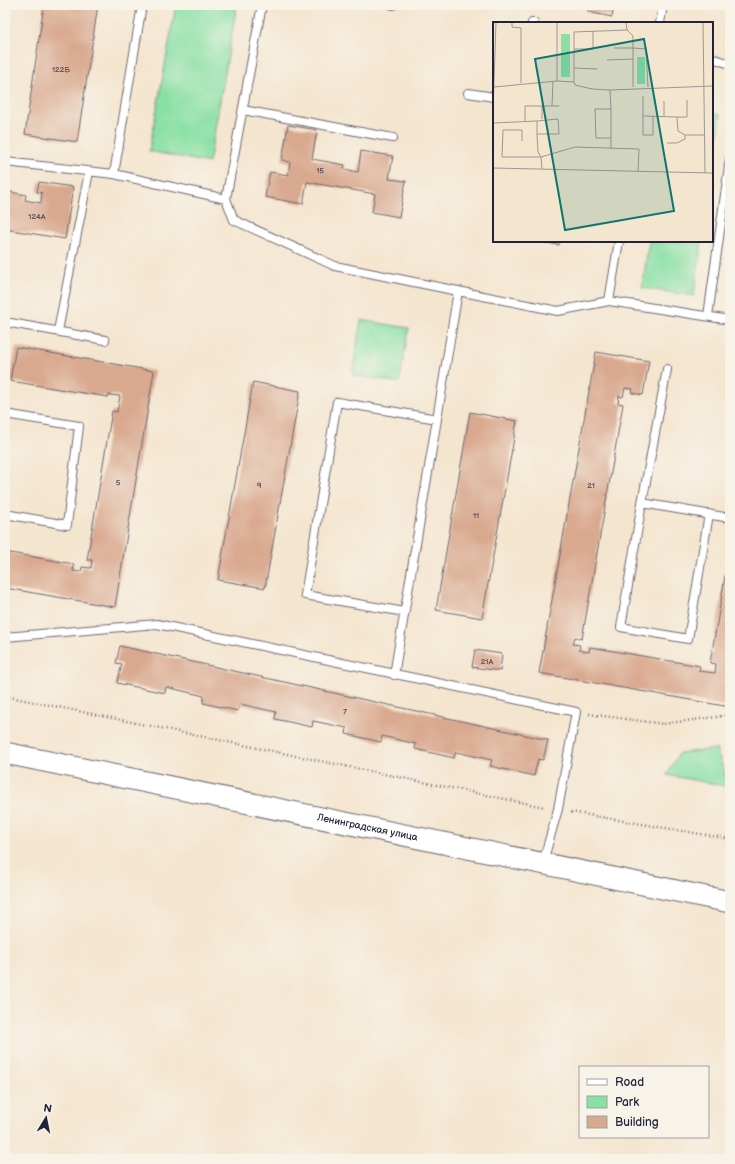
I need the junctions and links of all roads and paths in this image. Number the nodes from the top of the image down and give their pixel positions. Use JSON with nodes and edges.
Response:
{"nodes":[{"id":1,"x":142,"y":5,"type":"edge"},
{"id":2,"x":262,"y":5,"type":"edge"},
{"id":3,"x":664,"y":5,"type":"edge"},
{"id":4,"x":660,"y":22,"type":"edge"},
{"id":5,"x":713,"y":58,"type":"edge"},
{"id":6,"x":730,"y":64,"type":"edge"},
{"id":7,"x":468,"y":93,"type":"dead end"},
{"id":8,"x":493,"y":97,"type":"edge"},
{"id":9,"x":242,"y":110,"type":"junction"},
{"id":10,"x":393,"y":138,"type":"dead end"},
{"id":11,"x":730,"y":159,"type":"edge"},
{"id":12,"x":5,"y":162,"type":"edge"},
{"id":13,"x":89,"y":172,"type":"junction"},
{"id":14,"x":114,"y":174,"type":"junction"},
{"id":15,"x":226,"y":199,"type":"junction"},
{"id":16,"x":619,"y":242,"type":"edge"},
{"id":17,"x":458,"y":291,"type":"junction"},
{"id":18,"x":609,"y":301,"type":"junction"},
{"id":19,"x":708,"y":316,"type":"junction"},
{"id":20,"x":730,"y":320,"type":"edge"},
{"id":21,"x":5,"y":322,"type":"edge"},
{"id":22,"x":58,"y":331,"type":"junction"},
{"id":23,"x":105,"y":340,"type":"dead end"},
{"id":24,"x":667,"y":370,"type":"dead end"},
{"id":25,"x":5,"y":414,"type":"edge"},
{"id":26,"x":437,"y":418,"type":"junction"},
{"id":27,"x":642,"y":502,"type":"junction"},
{"id":28,"x":5,"y":514,"type":"edge"},
{"id":29,"x":709,"y":514,"type":"junction"},
{"id":30,"x":730,"y":518,"type":"edge"},
{"id":31,"x":404,"y":612,"type":"junction"},
{"id":32,"x":5,"y":637,"type":"edge"},
{"id":33,"x":394,"y":675,"type":"junction"},
{"id":34,"x":5,"y":696,"type":"edge"},
{"id":35,"x":576,"y":712,"type":"junction"},
{"id":36,"x":730,"y":715,"type":"edge"},
{"id":37,"x":5,"y":753,"type":"edge"},
{"id":38,"x":558,"y":810,"type":"junction"},
{"id":39,"x":730,"y":839,"type":"edge"},
{"id":40,"x":543,"y":863,"type":"junction"},
{"id":41,"x":730,"y":902,"type":"edge"}],
"edges":[{"from":1,"to":14,"type":"lane"},
{"from":2,"to":9,"type":"lane"},
{"from":3,"to":4,"type":"lane"},
{"from":5,"to":6,"type":"lane"},
{"from":7,"to":8,"type":"lane"},
{"from":9,"to":10,"type":"lane"},
{"from":9,"to":15,"type":"lane"},
{"from":11,"to":19,"type":"lane"},
{"from":12,"to":13,"type":"lane"},
{"from":13,"to":14,"type":"lane"},
{"from":13,"to":22,"type":"lane"},
{"from":14,"to":15,"type":"lane"},
{"from":15,"to":17,"type":"lane"},
{"from":16,"to":18,"type":"lane"},
{"from":17,"to":18,"type":"lane"},
{"from":17,"to":26,"type":"lane"},
{"from":18,"to":19,"type":"lane"},
{"from":19,"to":20,"type":"lane"},
{"from":21,"to":22,"type":"lane"},
{"from":22,"to":23,"type":"lane"},
{"from":24,"to":27,"type":"lane"},
{"from":25,"to":28,"type":"lane"},
{"from":26,"to":31,"type":"lane"},
{"from":26,"to":31,"type":"lane"},
{"from":27,"to":29,"type":"lane"},
{"from":27,"to":29,"type":"lane"},
{"from":29,"to":30,"type":"lane"},
{"from":31,"to":33,"type":"lane"},
{"from":32,"to":33,"type":"lane"},
{"from":33,"to":35,"type":"lane"},
{"from":34,"to":38,"type":"path"},
{"from":35,"to":36,"type":"path"},
{"from":35,"to":38,"type":"lane"},
{"from":37,"to":40,"type":"street","name":"Ленинградская улица"},
{"from":38,"to":39,"type":"path"},
{"from":38,"to":40,"type":"lane"},
{"from":40,"to":41,"type":"street","name":"Ленинградская улица"}]}
